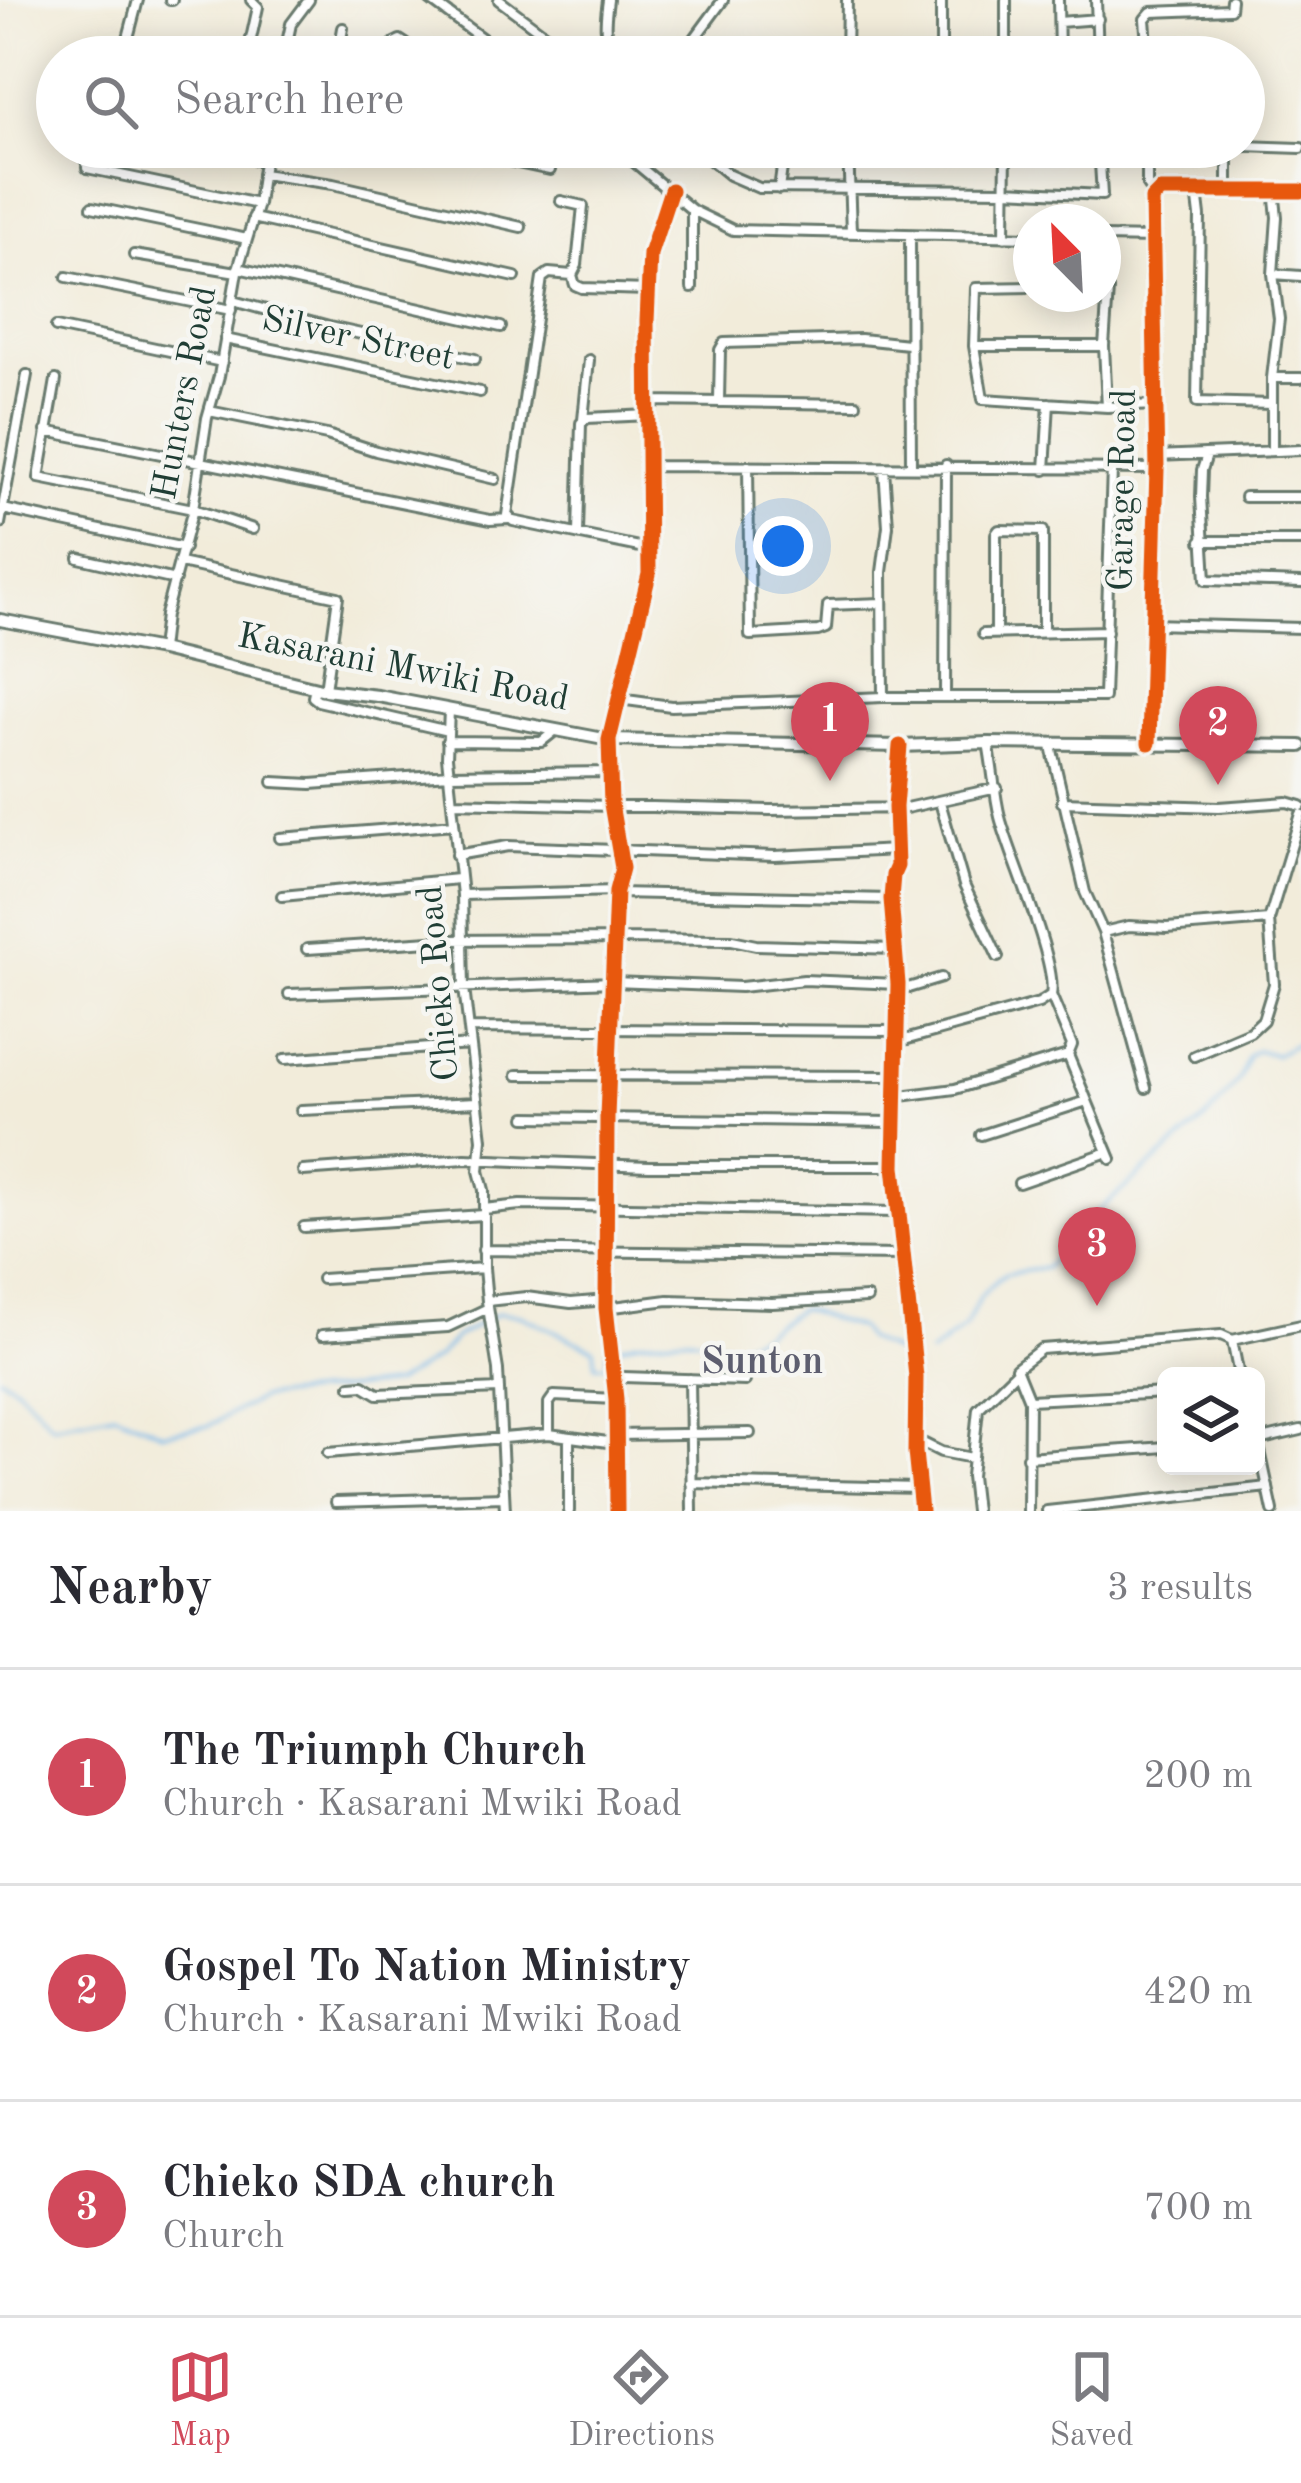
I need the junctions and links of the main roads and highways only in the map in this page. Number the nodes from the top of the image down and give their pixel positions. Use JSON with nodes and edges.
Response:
{"nodes":[{"id":1,"x":0,"y":620,"type":"edge"},
{"id":2,"x":1301,"y":746,"type":"edge"}],
"edges":[{"from":1,"to":2,"type":"main road","name":"Kasarani Mwiki Road"}]}
